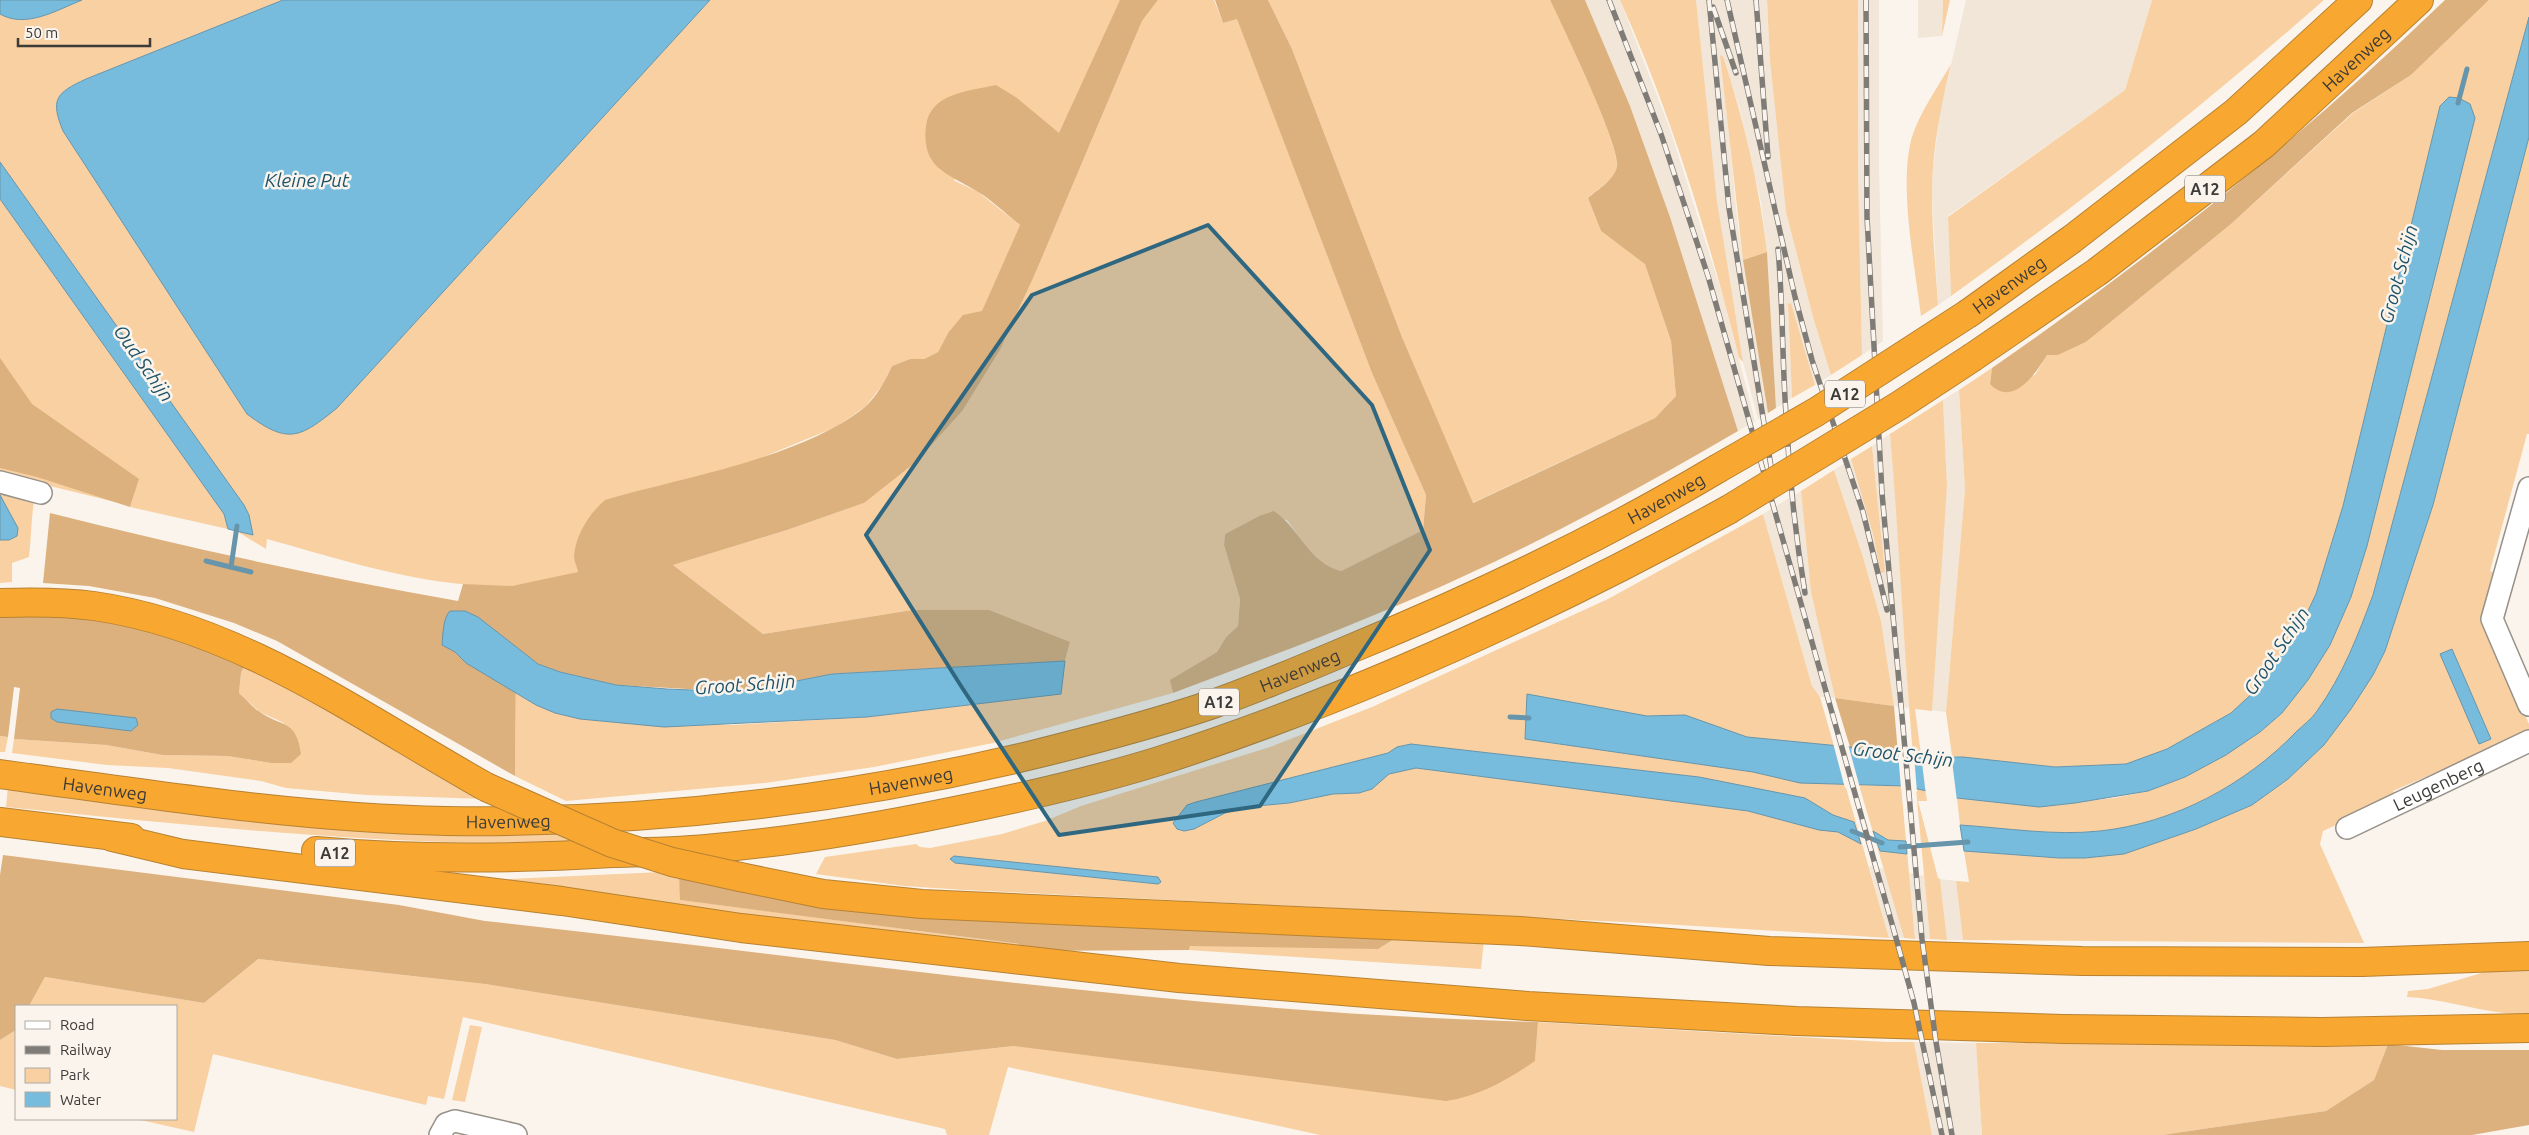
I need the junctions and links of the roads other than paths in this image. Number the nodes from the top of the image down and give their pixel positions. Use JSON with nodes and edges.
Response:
{"nodes":[{"id":1,"x":2358,"y":0,"type":"edge"},
{"id":2,"x":2419,"y":0,"type":"edge"},
{"id":3,"x":0,"y":482,"type":"edge"},
{"id":4,"x":2529,"y":488,"type":"edge"},
{"id":5,"x":41,"y":493,"type":"dead end"},
{"id":6,"x":6,"y":602,"type":"edge"},
{"id":7,"x":2529,"y":705,"type":"edge"},
{"id":8,"x":2529,"y":741,"type":"edge"},
{"id":9,"x":0,"y":774,"type":"edge"},
{"id":10,"x":0,"y":822,"type":"edge"},
{"id":11,"x":2347,"y":828,"type":"dead end"},
{"id":12,"x":112,"y":837,"type":"junction"},
{"id":13,"x":2529,"y":956,"type":"edge"},
{"id":14,"x":2529,"y":1028,"type":"edge"},
{"id":15,"x":440,"y":1135,"type":"edge"},
{"id":16,"x":516,"y":1135,"type":"edge"}],
"edges":[{"from":1,"to":9,"type":"highway","name":"Havenweg","number":"A12","bridge":true},
{"from":2,"to":12,"type":"highway","name":"Havenweg","number":"A12","bridge":true},
{"from":3,"to":5,"type":"street"},
{"from":4,"to":7,"type":"street"},
{"from":6,"to":13,"type":"highway","bridge":true},
{"from":8,"to":11,"type":"street","name":"Leugenberg"},
{"from":10,"to":12,"type":"highway","number":"A12"},
{"from":12,"to":14,"type":"highway"},
{"from":15,"to":16,"type":"street"}]}
